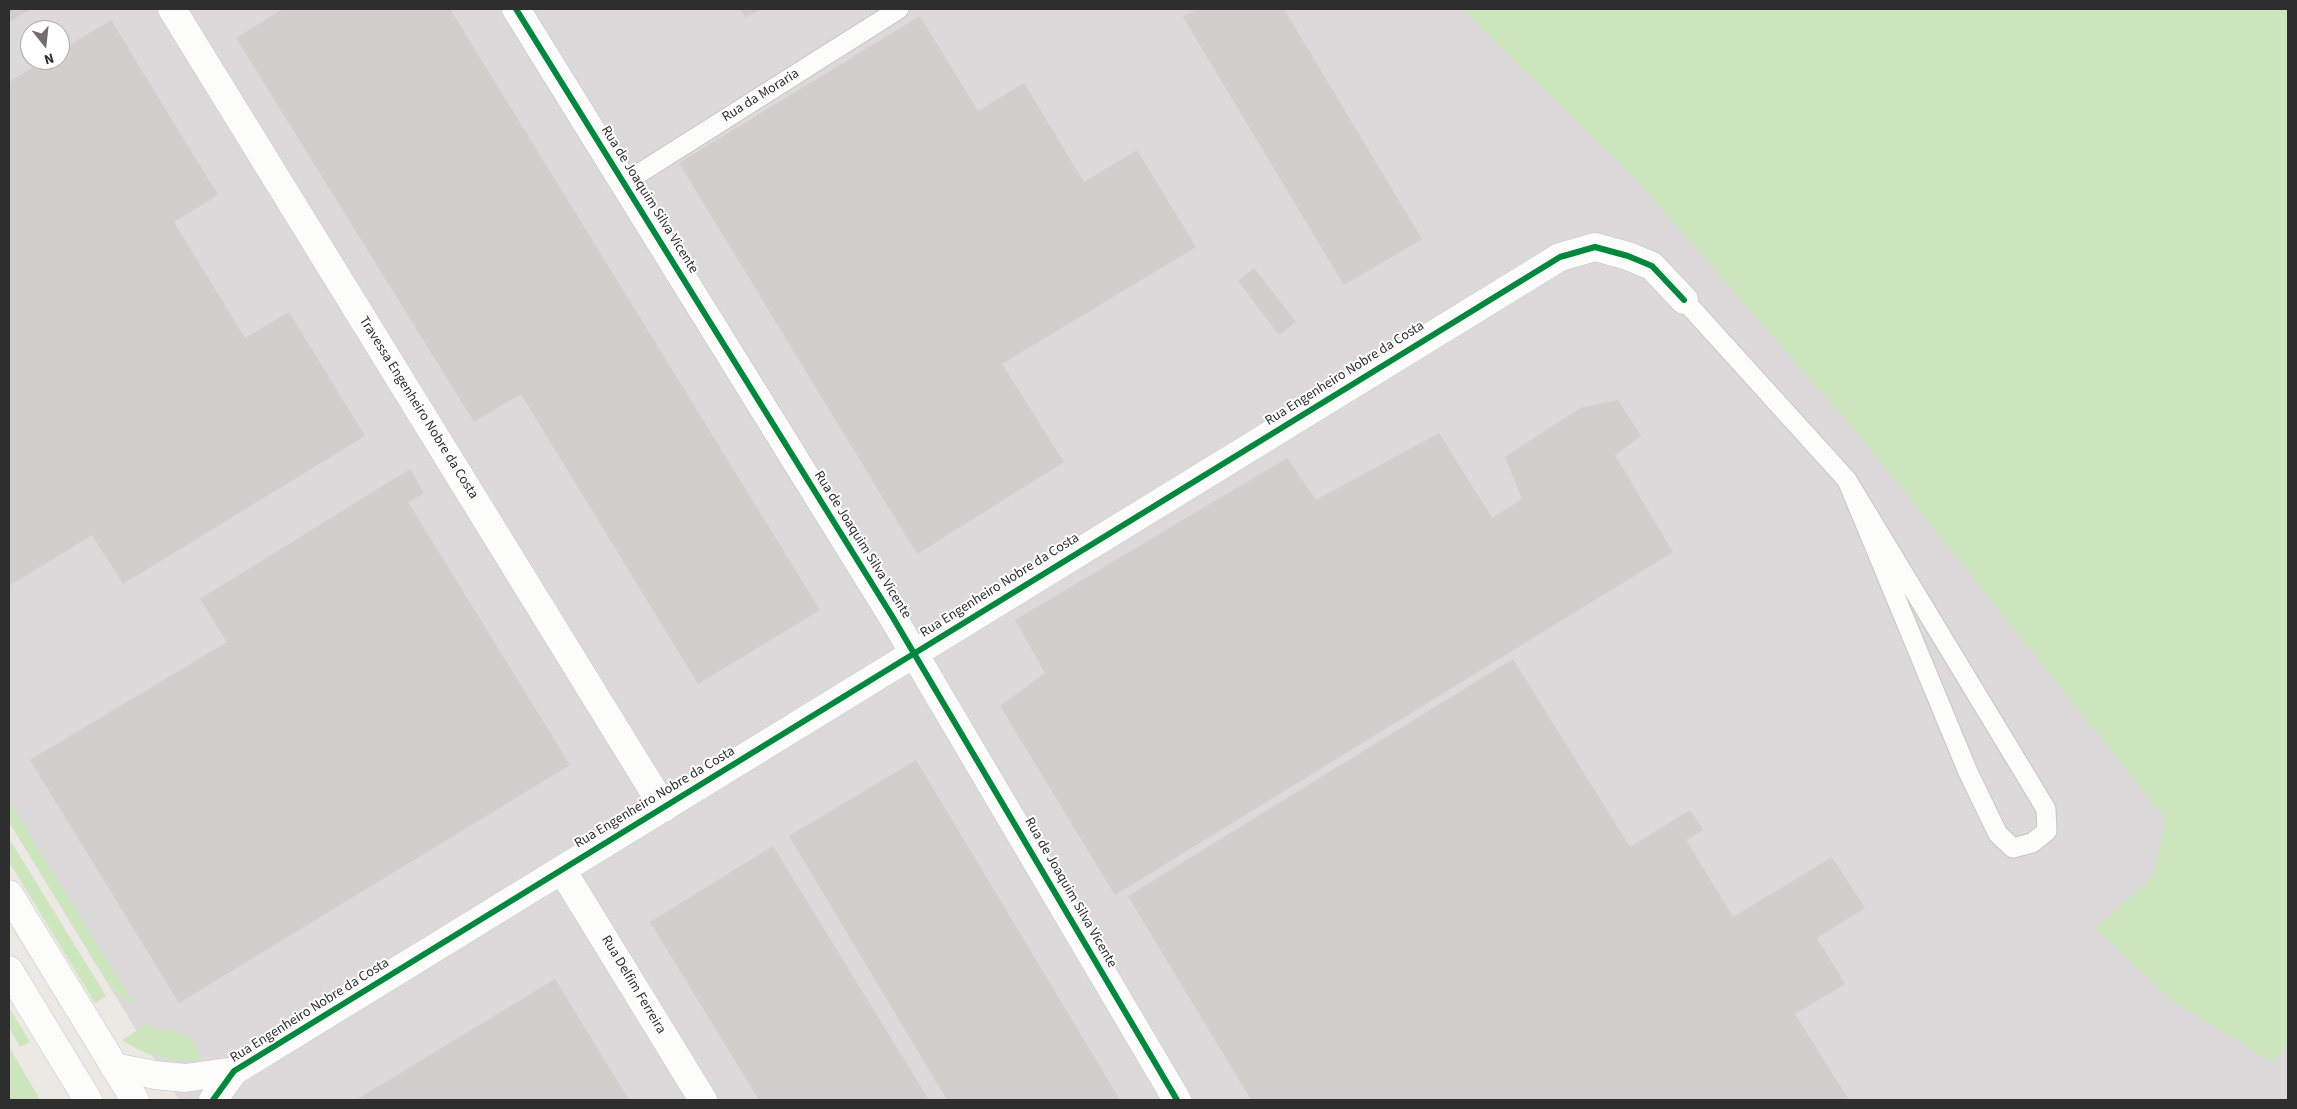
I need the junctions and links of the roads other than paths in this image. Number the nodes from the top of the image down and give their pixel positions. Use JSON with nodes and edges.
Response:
{"nodes":[{"id":1,"x":172,"y":9,"type":"edge"},
{"id":2,"x":516,"y":9,"type":"edge"},
{"id":3,"x":899,"y":9,"type":"edge"},
{"id":4,"x":624,"y":183,"type":"junction"},
{"id":5,"x":1684,"y":300,"type":"joint"},
{"id":6,"x":1847,"y":480,"type":"junction"},
{"id":7,"x":914,"y":654,"type":"junction"},
{"id":8,"x":664,"y":808,"type":"junction"},
{"id":9,"x":562,"y":870,"type":"junction"},
{"id":10,"x":9,"y":894,"type":"edge"},
{"id":11,"x":9,"y":970,"type":"edge"},
{"id":12,"x":114,"y":1067,"type":"junction"},
{"id":13,"x":234,"y":1071,"type":"junction"},
{"id":14,"x":84,"y":1097,"type":"edge"},
{"id":15,"x":135,"y":1100,"type":"edge"},
{"id":16,"x":213,"y":1100,"type":"edge"},
{"id":17,"x":703,"y":1100,"type":"edge"},
{"id":18,"x":1177,"y":1100,"type":"edge"}],
"edges":[{"from":1,"to":8,"type":"street","name":"Travessa Engenheiro Nobre da Costa"},
{"from":2,"to":4,"type":"street","name":"Rua de Joaquim Silva Vicente"},
{"from":3,"to":4,"type":"lane","name":"Rua da Moraria"},
{"from":4,"to":7,"type":"street","name":"Rua de Joaquim Silva Vicente"},
{"from":5,"to":6,"type":"lane"},
{"from":5,"to":7,"type":"street","name":"Rua Engenheiro Nobre da Costa"},
{"from":6,"to":6,"type":"lane"},
{"from":7,"to":8,"type":"street","name":"Rua Engenheiro Nobre da Costa"},
{"from":7,"to":18,"type":"street","name":"Rua de Joaquim Silva Vicente"},
{"from":8,"to":9,"type":"street","name":"Rua Engenheiro Nobre da Costa"},
{"from":9,"to":13,"type":"street","name":"Rua Engenheiro Nobre da Costa"},
{"from":9,"to":17,"type":"street","name":"Rua Delfim Ferreira"},
{"from":10,"to":12,"type":"street"},
{"from":11,"to":14,"type":"street"},
{"from":12,"to":13,"type":"street","name":"Rua Engenheiro Nobre da Costa"},
{"from":12,"to":15,"type":"street"},
{"from":13,"to":16,"type":"street","name":"Rua Engenheiro Nobre da Costa"}]}
